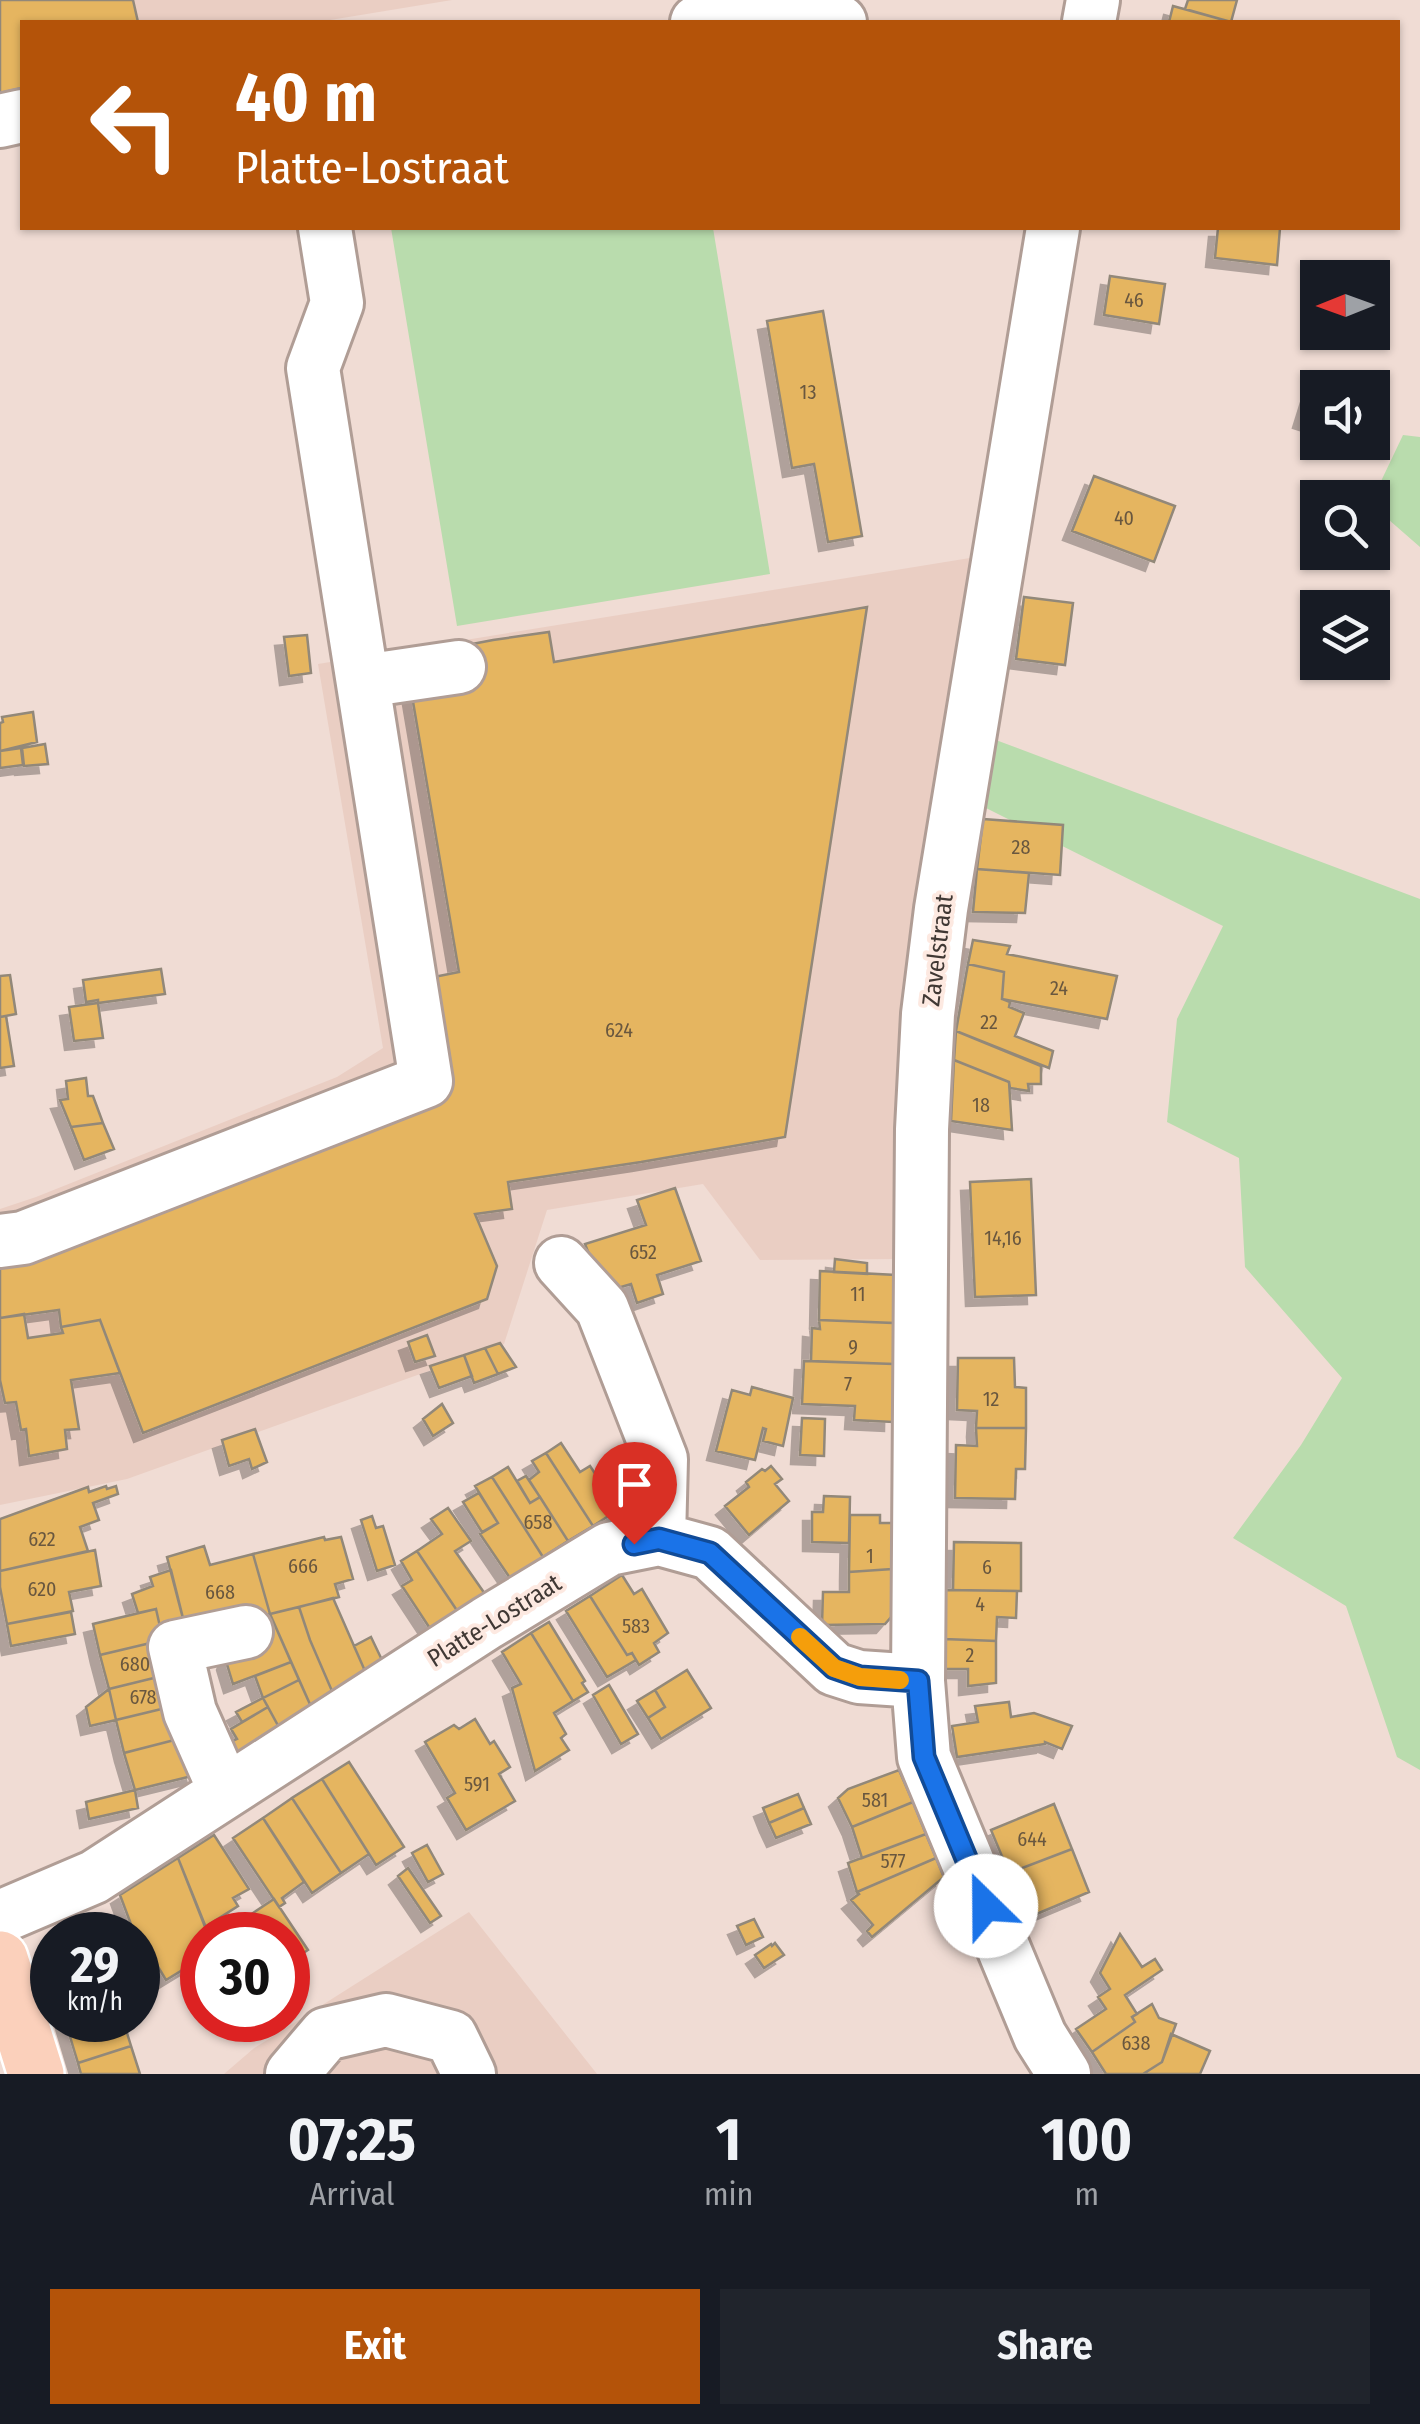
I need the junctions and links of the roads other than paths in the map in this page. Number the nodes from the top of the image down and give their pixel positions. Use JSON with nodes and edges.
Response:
{"nodes":[{"id":1,"x":710,"y":20,"type":"edge"},
{"id":2,"x":836,"y":20,"type":"edge"},
{"id":3,"x":325,"y":230,"type":"edge"},
{"id":4,"x":1053,"y":230,"type":"edge"},
{"id":5,"x":458,"y":667,"type":"dead end"},
{"id":6,"x":364,"y":680,"type":"junction"},
{"id":7,"x":0,"y":1241,"type":"edge"},
{"id":8,"x":561,"y":1263,"type":"dead end"},
{"id":9,"x":659,"y":1539,"type":"junction"},
{"id":10,"x":246,"y":1632,"type":"dead end"},
{"id":11,"x":918,"y":1681,"type":"junction"},
{"id":12,"x":225,"y":1790,"type":"junction"},
{"id":13,"x":0,"y":1917,"type":"edge"},
{"id":14,"x":0,"y":1959,"type":"edge"},
{"id":15,"x":20,"y":2051,"type":"edge"},
{"id":16,"x":292,"y":2074,"type":"edge"},
{"id":17,"x":469,"y":2074,"type":"edge"},
{"id":18,"x":1064,"y":2074,"type":"edge"}],
"edges":[{"from":1,"to":2,"type":"street"},
{"from":3,"to":6,"type":"street"},
{"from":4,"to":11,"type":"street","name":"Zavelstraat"},
{"from":5,"to":6,"type":"street"},
{"from":6,"to":7,"type":"street"},
{"from":8,"to":9,"type":"street"},
{"from":9,"to":11,"type":"street","name":"Platte-Lostraat"},
{"from":9,"to":12,"type":"street","name":"Platte-Lostraat"},
{"from":10,"to":12,"type":"street"},
{"from":11,"to":18,"type":"street"},
{"from":12,"to":13,"type":"street","name":"Platte-Lostraat"},
{"from":14,"to":15,"type":"main road"},
{"from":16,"to":17,"type":"street"}]}
